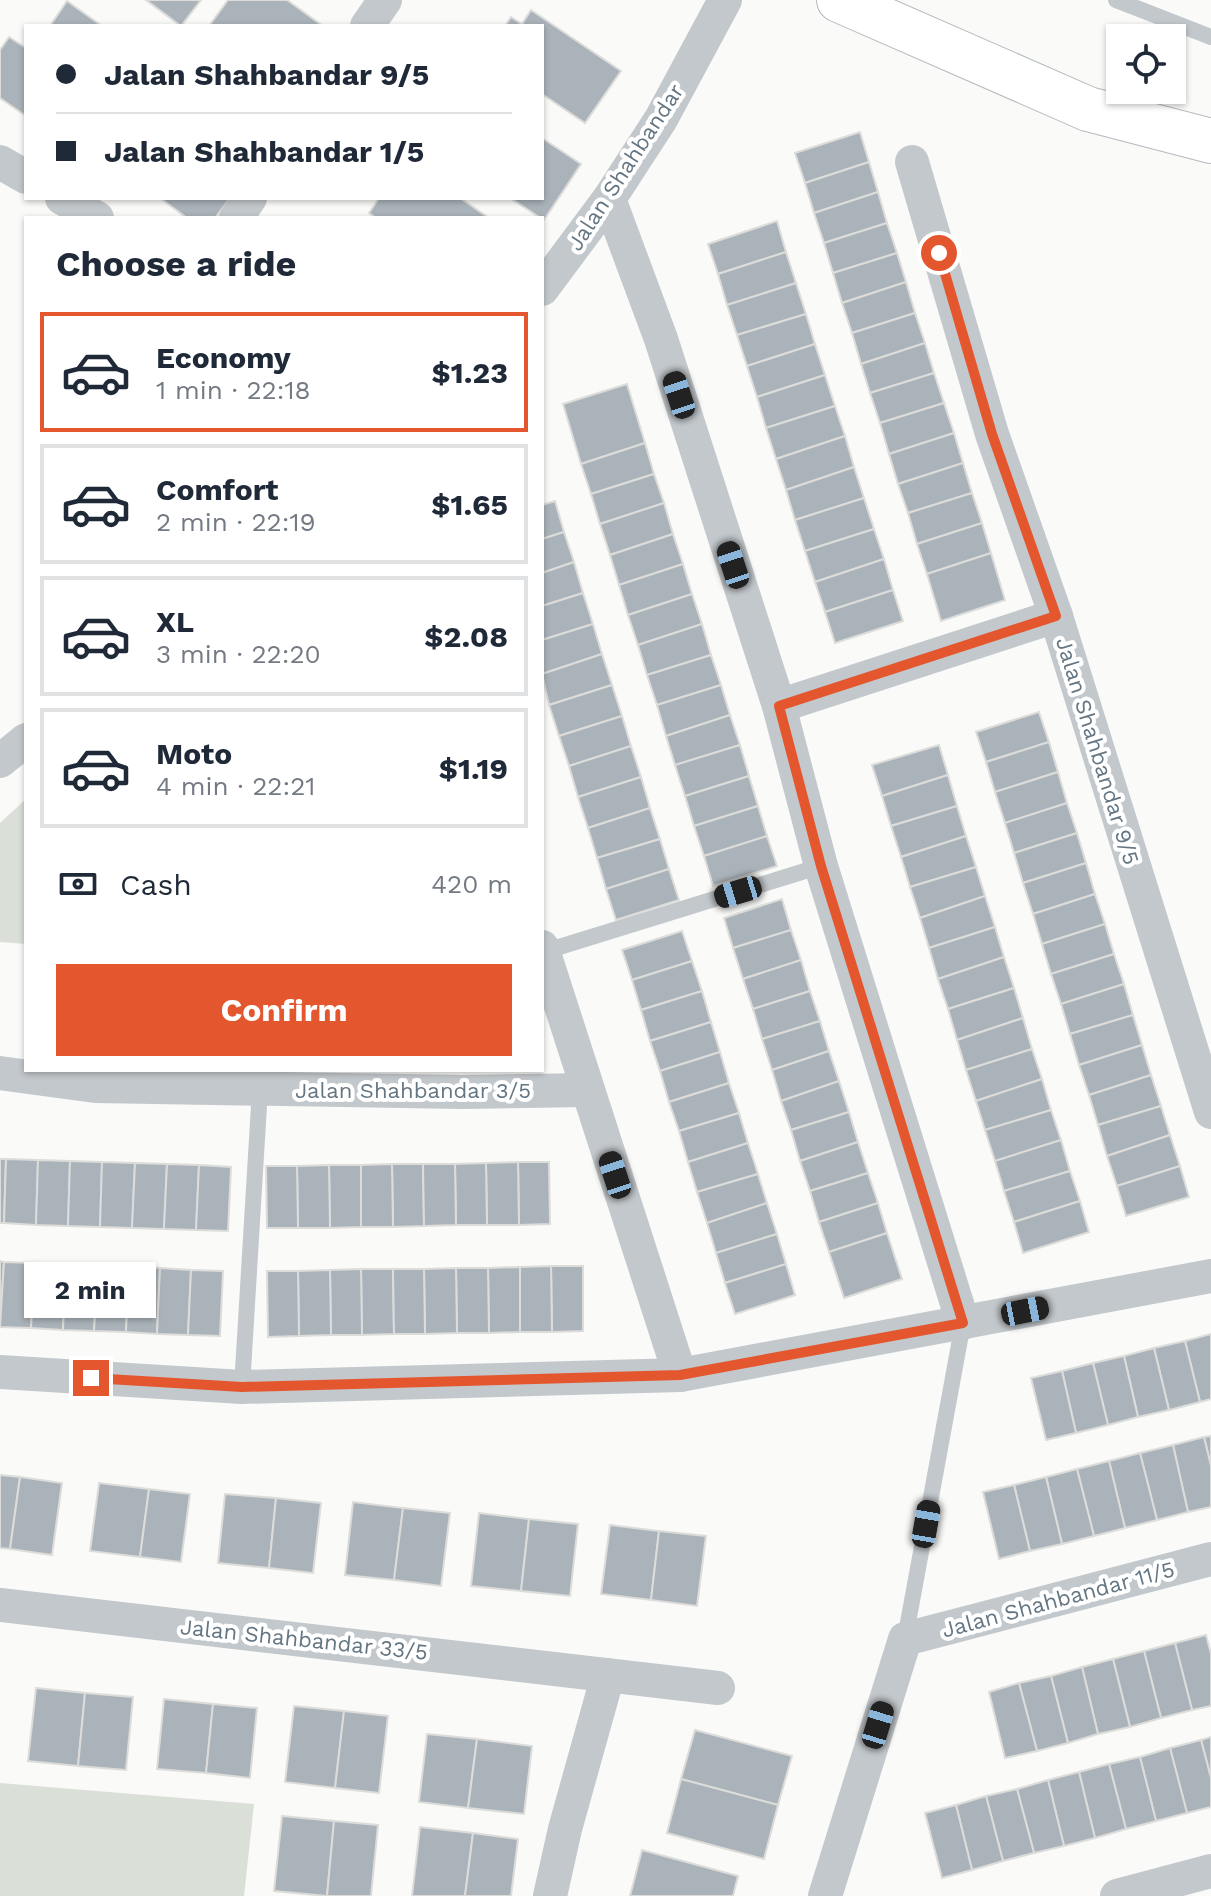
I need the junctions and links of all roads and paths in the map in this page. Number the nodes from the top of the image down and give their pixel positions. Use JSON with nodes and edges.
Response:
{"nodes":[{"id":1,"x":385,"y":0,"type":"edge"},
{"id":2,"x":725,"y":0,"type":"edge"},
{"id":3,"x":839,"y":0,"type":"edge"},
{"id":4,"x":1116,"y":0,"type":"edge"},
{"id":5,"x":368,"y":24,"type":"edge"},
{"id":6,"x":1211,"y":37,"type":"edge"},
{"id":7,"x":1211,"y":141,"type":"edge"},
{"id":8,"x":0,"y":162,"type":"edge"},
{"id":9,"x":912,"y":162,"type":"dead end"},
{"id":10,"x":24,"y":176,"type":"edge"},
{"id":11,"x":609,"y":199,"type":"junction"},
{"id":12,"x":66,"y":200,"type":"edge"},
{"id":13,"x":94,"y":216,"type":"edge"},
{"id":14,"x":544,"y":286,"type":"edge"},
{"id":15,"x":1056,"y":616,"type":"junction"},
{"id":16,"x":779,"y":706,"type":"junction"},
{"id":17,"x":24,"y":742,"type":"edge"},
{"id":18,"x":0,"y":761,"type":"edge"},
{"id":19,"x":821,"y":866,"type":"junction"},
{"id":20,"x":544,"y":950,"type":"edge"},
{"id":21,"x":544,"y":953,"type":"edge"},
{"id":22,"x":0,"y":1073,"type":"edge"},
{"id":23,"x":260,"y":1089,"type":"junction"},
{"id":24,"x":588,"y":1090,"type":"junction"},
{"id":25,"x":1211,"y":1112,"type":"edge"},
{"id":26,"x":1211,"y":1276,"type":"edge"},
{"id":27,"x":963,"y":1323,"type":"junction"},
{"id":28,"x":0,"y":1372,"type":"edge"},
{"id":29,"x":680,"y":1375,"type":"junction"},
{"id":30,"x":242,"y":1387,"type":"junction"},
{"id":31,"x":1211,"y":1559,"type":"edge"},
{"id":32,"x":0,"y":1605,"type":"edge"},
{"id":33,"x":905,"y":1639,"type":"junction"},
{"id":34,"x":608,"y":1675,"type":"junction"},
{"id":35,"x":718,"y":1688,"type":"dead end"},
{"id":36,"x":1211,"y":1871,"type":"edge"},
{"id":37,"x":550,"y":1896,"type":"edge"},
{"id":38,"x":825,"y":1896,"type":"edge"},
{"id":39,"x":1117,"y":1896,"type":"edge"}],
"edges":[{"from":1,"to":5,"type":"street"},
{"from":2,"to":11,"type":"street","name":"Jalan Shahbandar"},
{"from":3,"to":7,"type":"street"},
{"from":4,"to":6,"type":"lane"},
{"from":8,"to":10,"type":"street"},
{"from":9,"to":15,"type":"street","name":"Jalan Shahbandar 9/5"},
{"from":11,"to":14,"type":"street","name":"Jalan Shahbandar"},
{"from":11,"to":16,"type":"street"},
{"from":12,"to":13,"type":"street"},
{"from":15,"to":16,"type":"street"},
{"from":15,"to":25,"type":"street","name":"Jalan Shahbandar 9/5"},
{"from":16,"to":19,"type":"street"},
{"from":17,"to":18,"type":"street"},
{"from":19,"to":20,"type":"lane"},
{"from":19,"to":27,"type":"street"},
{"from":21,"to":24,"type":"street"},
{"from":22,"to":23,"type":"street","name":"Jalan Shahbandar 3/5"},
{"from":23,"to":24,"type":"street","name":"Jalan Shahbandar 3/5"},
{"from":23,"to":30,"type":"lane"},
{"from":24,"to":29,"type":"street"},
{"from":26,"to":27,"type":"street"},
{"from":27,"to":29,"type":"street"},
{"from":27,"to":33,"type":"lane"},
{"from":28,"to":30,"type":"street"},
{"from":29,"to":30,"type":"street"},
{"from":31,"to":33,"type":"street","name":"Jalan Shahbandar 11/5"},
{"from":32,"to":34,"type":"street","name":"Jalan Shahbandar 33/5"},
{"from":33,"to":38,"type":"street"},
{"from":34,"to":35,"type":"street","name":"Jalan Shahbandar 33/5"},
{"from":34,"to":37,"type":"street"},
{"from":36,"to":39,"type":"street"}]}
